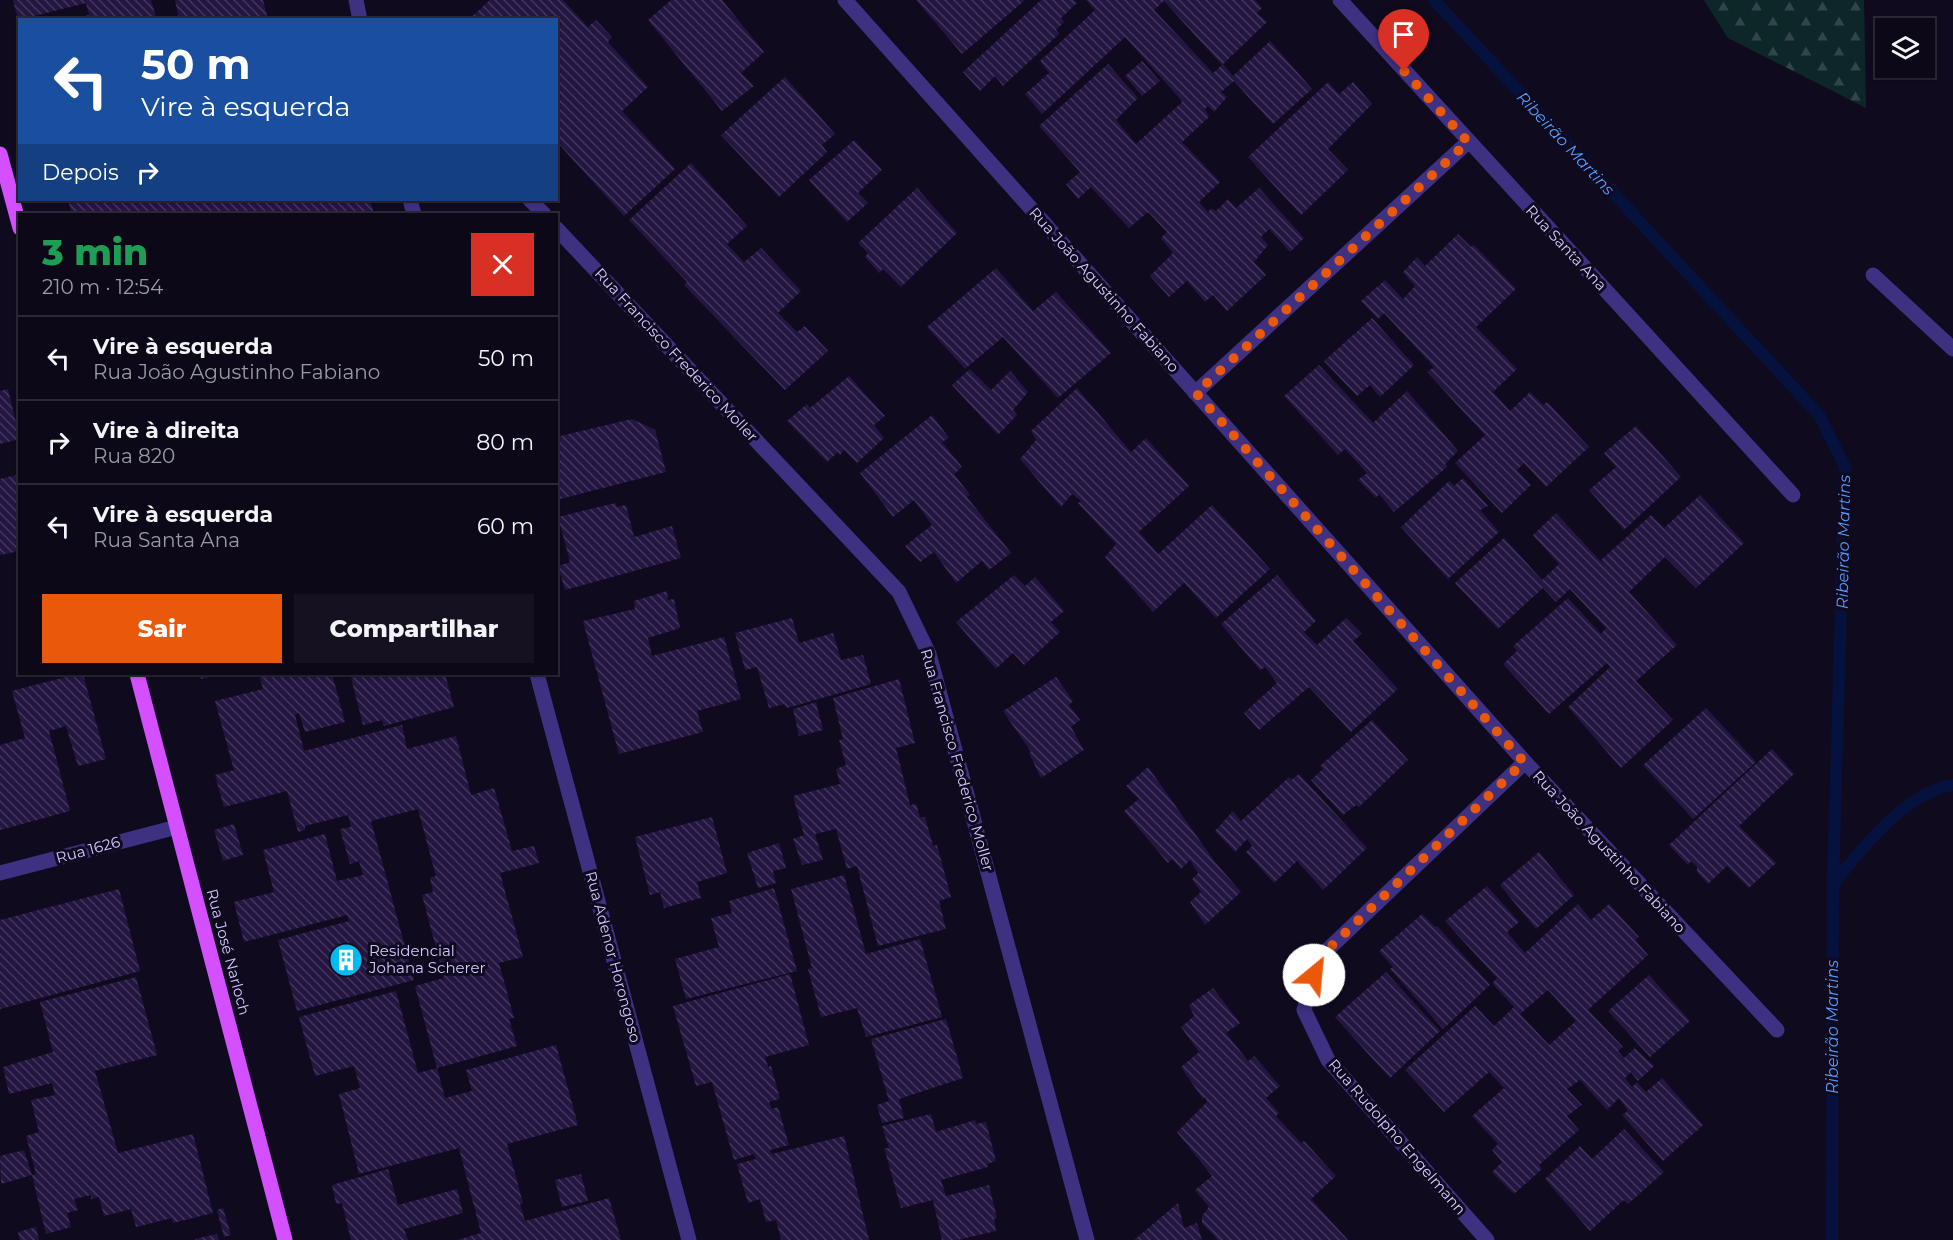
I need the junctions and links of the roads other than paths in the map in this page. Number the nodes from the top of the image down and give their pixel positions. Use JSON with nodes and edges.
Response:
{"nodes":[{"id":1,"x":356,"y":0,"type":"edge"},
{"id":2,"x":845,"y":0,"type":"edge"},
{"id":3,"x":1340,"y":0,"type":"edge"},
{"id":4,"x":360,"y":18,"type":"edge"},
{"id":5,"x":1468,"y":142,"type":"junction"},
{"id":6,"x":0,"y":154,"type":"edge"},
{"id":7,"x":531,"y":201,"type":"edge"},
{"id":8,"x":543,"y":213,"type":"edge"},
{"id":9,"x":18,"y":221,"type":"edge"},
{"id":10,"x":558,"y":230,"type":"edge"},
{"id":11,"x":1873,"y":275,"type":"dead end"},
{"id":12,"x":1953,"y":349,"type":"edge"},
{"id":13,"x":1196,"y":393,"type":"junction"},
{"id":14,"x":1793,"y":495,"type":"dead end"},
{"id":15,"x":137,"y":675,"type":"edge"},
{"id":16,"x":537,"y":675,"type":"edge"},
{"id":17,"x":1524,"y":762,"type":"junction"},
{"id":18,"x":177,"y":826,"type":"junction"},
{"id":19,"x":0,"y":873,"type":"edge"},
{"id":20,"x":1777,"y":1030,"type":"dead end"},
{"id":21,"x":285,"y":1240,"type":"edge"},
{"id":22,"x":689,"y":1240,"type":"edge"},
{"id":23,"x":1087,"y":1240,"type":"edge"},
{"id":24,"x":1487,"y":1240,"type":"edge"}],
"edges":[{"from":1,"to":4,"type":"street"},
{"from":2,"to":13,"type":"street","name":"Rua João Agustinho Fabiano"},
{"from":3,"to":5,"type":"street","name":"Rua Santa Ana"},
{"from":5,"to":13,"type":"street"},
{"from":5,"to":14,"type":"street","name":"Rua Santa Ana"},
{"from":6,"to":9,"type":"main road"},
{"from":7,"to":8,"type":"street"},
{"from":10,"to":23,"type":"street","name":"Rua Francisco Frederico Moller"},
{"from":11,"to":12,"type":"street"},
{"from":13,"to":17,"type":"street","name":"Rua João Agustinho Fabiano"},
{"from":15,"to":18,"type":"main road","name":"Rua José Narloch"},
{"from":16,"to":22,"type":"street","name":"Rua Adenor Horongoso"},
{"from":17,"to":20,"type":"street","name":"Rua João Agustinho Fabiano"},
{"from":17,"to":24,"type":"street","name":"Rua Rudolpho Engelmann"},
{"from":18,"to":19,"type":"street","name":"Rua 1626"},
{"from":18,"to":21,"type":"main road","name":"Rua José Narloch"}]}
